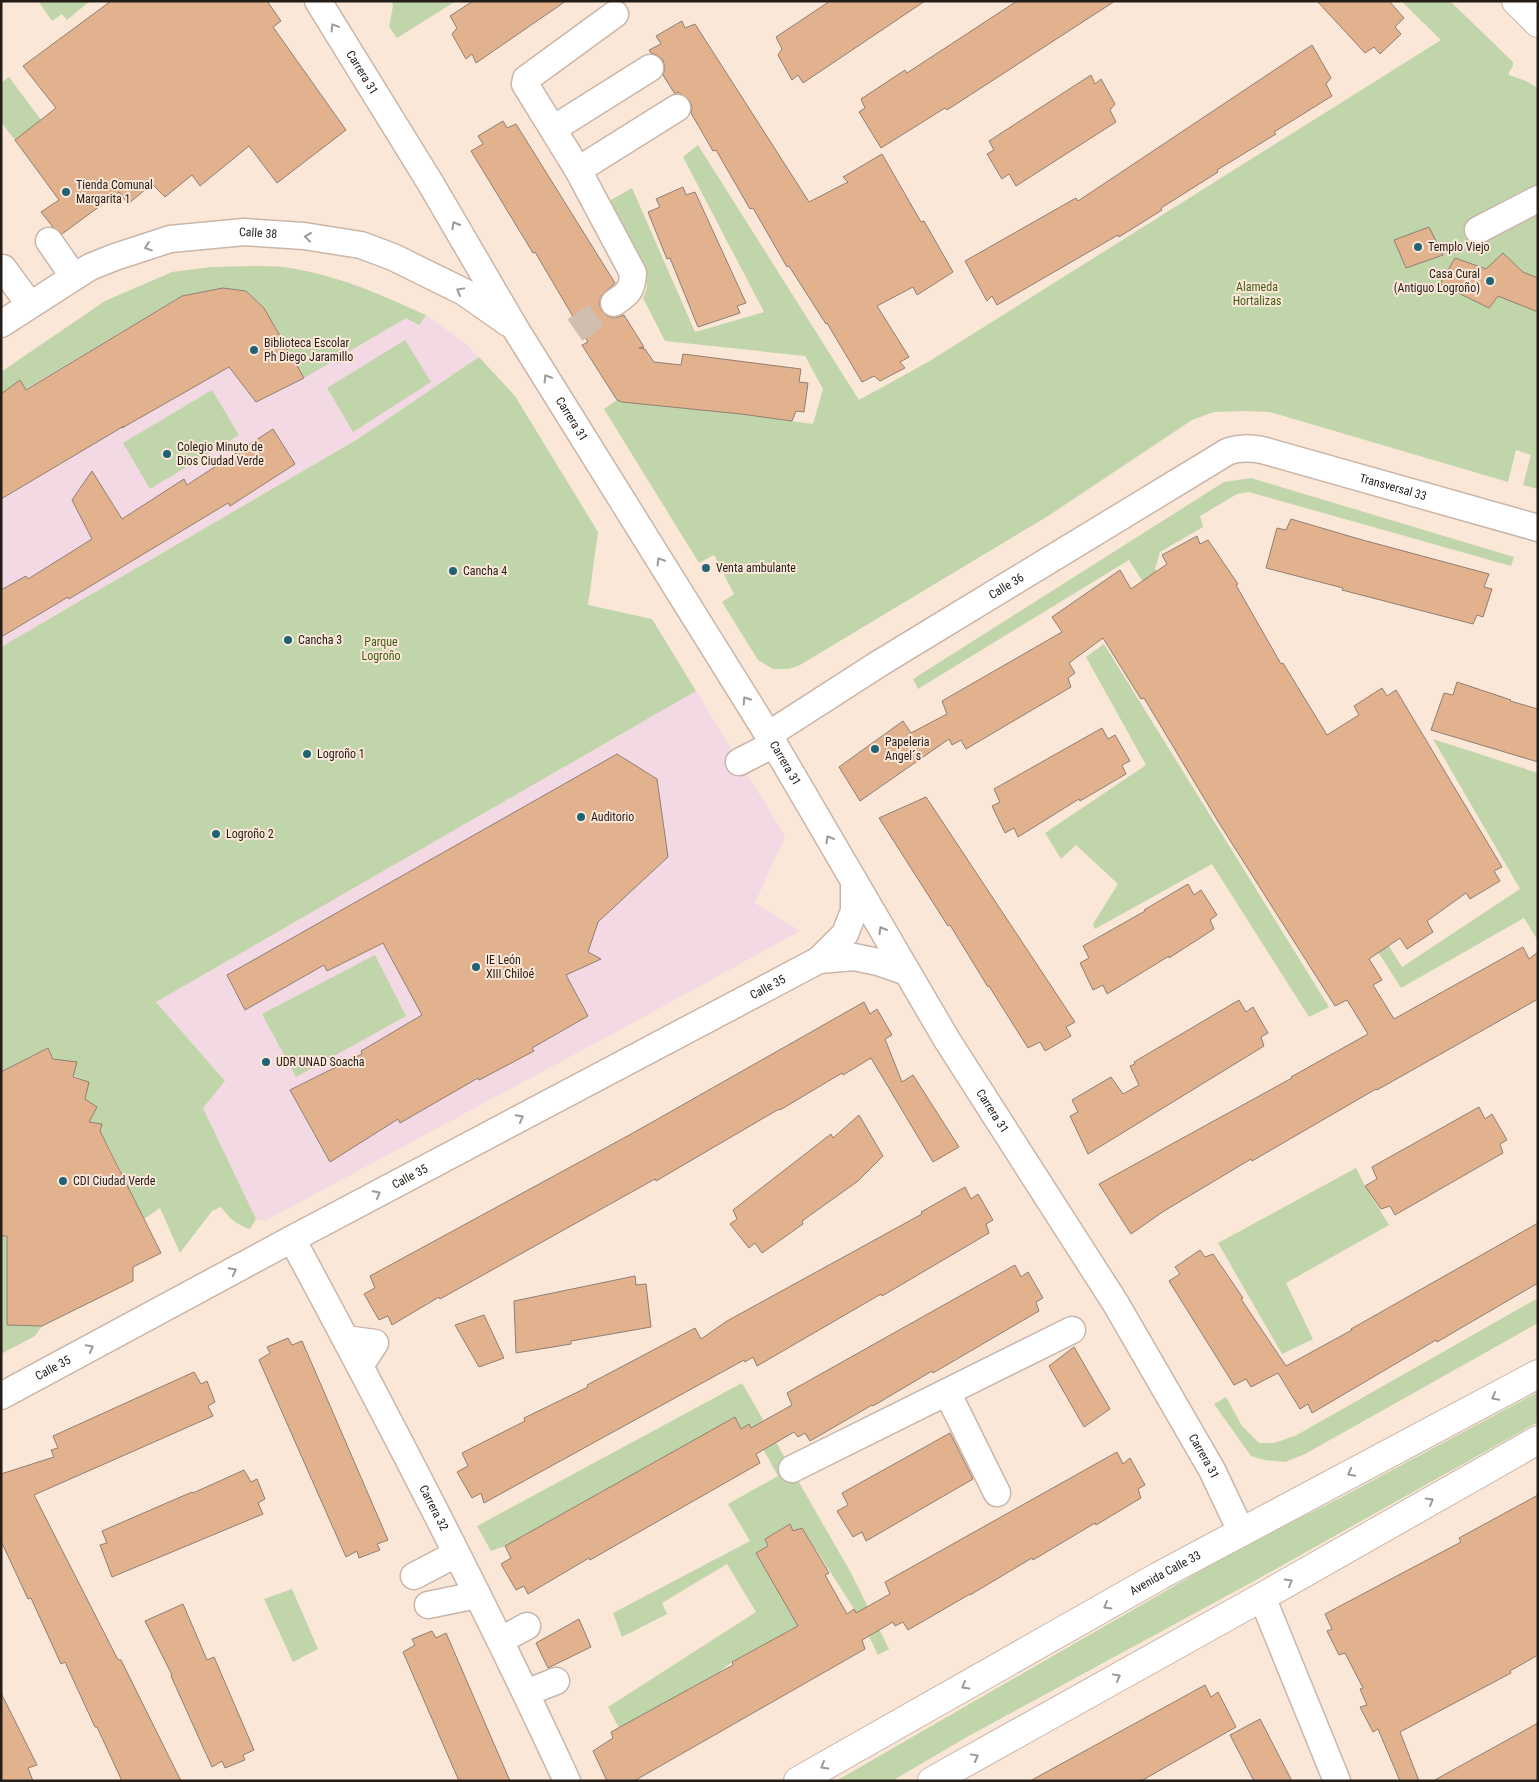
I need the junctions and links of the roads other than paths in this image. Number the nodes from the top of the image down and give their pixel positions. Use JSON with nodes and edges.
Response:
{"nodes":[{"id":1,"x":318,"y":1,"type":"edge"},
{"id":2,"x":1516,"y":1,"type":"edge"},
{"id":3,"x":615,"y":14,"type":"dead end"},
{"id":4,"x":1538,"y":23,"type":"edge"},
{"id":5,"x":650,"y":68,"type":"dead end"},
{"id":6,"x":677,"y":108,"type":"dead end"},
{"id":7,"x":553,"y":130,"type":"junction"},
{"id":8,"x":578,"y":170,"type":"junction"},
{"id":9,"x":1538,"y":199,"type":"edge"},
{"id":10,"x":1478,"y":230,"type":"dead end"},
{"id":11,"x":49,"y":241,"type":"dead end"},
{"id":12,"x":3,"y":268,"type":"dead end"},
{"id":13,"x":74,"y":277,"type":"junction"},
{"id":14,"x":614,"y":303,"type":"tunnel mouth"},
{"id":15,"x":30,"y":305,"type":"junction"},
{"id":16,"x":1,"y":324,"type":"edge"},
{"id":17,"x":515,"y":328,"type":"junction"},
{"id":18,"x":1249,"y":448,"type":"joint"},
{"id":19,"x":1538,"y":528,"type":"edge"},
{"id":20,"x":771,"y":740,"type":"junction"},
{"id":21,"x":739,"y":762,"type":"dead end"},
{"id":22,"x":854,"y":881,"type":"junction"},
{"id":23,"x":819,"y":960,"type":"junction"},
{"id":24,"x":907,"y":972,"type":"junction"},
{"id":25,"x":292,"y":1239,"type":"junction"},
{"id":26,"x":1072,"y":1330,"type":"dead end"},
{"id":27,"x":346,"y":1339,"type":"junction"},
{"id":28,"x":360,"y":1366,"type":"junction"},
{"id":29,"x":1538,"y":1374,"type":"edge"},
{"id":30,"x":947,"y":1392,"type":"junction"},
{"id":31,"x":1,"y":1396,"type":"edge"},
{"id":32,"x":1538,"y":1440,"type":"edge"},
{"id":33,"x":792,"y":1469,"type":"dead end"},
{"id":34,"x":997,"y":1493,"type":"dead end"},
{"id":35,"x":1241,"y":1531,"type":"junction"},
{"id":36,"x":456,"y":1554,"type":"junction"},
{"id":37,"x":414,"y":1576,"type":"dead end"},
{"id":38,"x":477,"y":1595,"type":"junction"},
{"id":39,"x":1262,"y":1597,"type":"junction"},
{"id":40,"x":428,"y":1605,"type":"dead end"},
{"id":41,"x":528,"y":1626,"type":"dead end"},
{"id":42,"x":501,"y":1640,"type":"junction"},
{"id":43,"x":556,"y":1681,"type":"dead end"},
{"id":44,"x":526,"y":1693,"type":"junction"},
{"id":45,"x":567,"y":1781,"type":"edge"},
{"id":46,"x":798,"y":1781,"type":"edge"},
{"id":47,"x":932,"y":1781,"type":"edge"},
{"id":48,"x":1337,"y":1781,"type":"edge"}],
"edges":[{"from":17,"to":1,"type":"street","name":"Carrera 31","one_way":true},
{"from":2,"to":4,"type":"main road"},
{"from":3,"to":7,"type":"street"},
{"from":5,"to":7,"type":"street"},
{"from":6,"to":8,"type":"street"},
{"from":7,"to":8,"type":"street"},
{"from":8,"to":14,"type":"street"},
{"from":9,"to":10,"type":"street"},
{"from":11,"to":13,"type":"street"},
{"from":12,"to":15,"type":"street"},
{"from":13,"to":15,"type":"street","name":"Calle 38"},
{"from":17,"to":13,"type":"street","name":"Calle 38","one_way":true},
{"from":15,"to":16,"type":"street","name":"Calle 38"},
{"from":20,"to":17,"type":"street","name":"Carrera 31","one_way":true},
{"from":18,"to":19,"type":"street","name":"Transversal 33"},
{"from":18,"to":20,"type":"street","name":"Calle 36"},
{"from":20,"to":21,"type":"street","name":"Calle 36"},
{"from":22,"to":20,"type":"street","name":"Carrera 31","one_way":true},
{"from":22,"to":23,"type":"street","name":"Calle 35"},
{"from":24,"to":22,"type":"street","name":"Carrera 31","one_way":true},
{"from":23,"to":24,"type":"street","name":"Calle 35"},
{"from":25,"to":23,"type":"street","name":"Calle 35","one_way":true},
{"from":24,"to":35,"type":"street","name":"Carrera 31"},
{"from":25,"to":27,"type":"street","name":"Carrera 32"},
{"from":31,"to":25,"type":"street","name":"Calle 35","one_way":true},
{"from":26,"to":30,"type":"street"},
{"from":27,"to":28,"type":"street","name":"Carrera 32"},
{"from":27,"to":28,"type":"street"},
{"from":28,"to":36,"type":"street","name":"Carrera 32"},
{"from":29,"to":35,"type":"main road","name":"Avenida Calle 33","one_way":true},
{"from":30,"to":33,"type":"street"},
{"from":30,"to":34,"type":"street"},
{"from":39,"to":32,"type":"main road","one_way":true},
{"from":35,"to":46,"type":"main road","name":"Avenida Calle 33","one_way":true},
{"from":36,"to":37,"type":"street"},
{"from":36,"to":38,"type":"street","name":"Carrera 32"},
{"from":38,"to":40,"type":"street"},
{"from":38,"to":42,"type":"street","name":"Carrera 32"},
{"from":47,"to":39,"type":"main road","one_way":true},
{"from":39,"to":48,"type":"street"},
{"from":41,"to":42,"type":"street"},
{"from":42,"to":44,"type":"street","name":"Carrera 32"},
{"from":43,"to":44,"type":"street"},
{"from":44,"to":45,"type":"street","name":"Carrera 32"}]}
